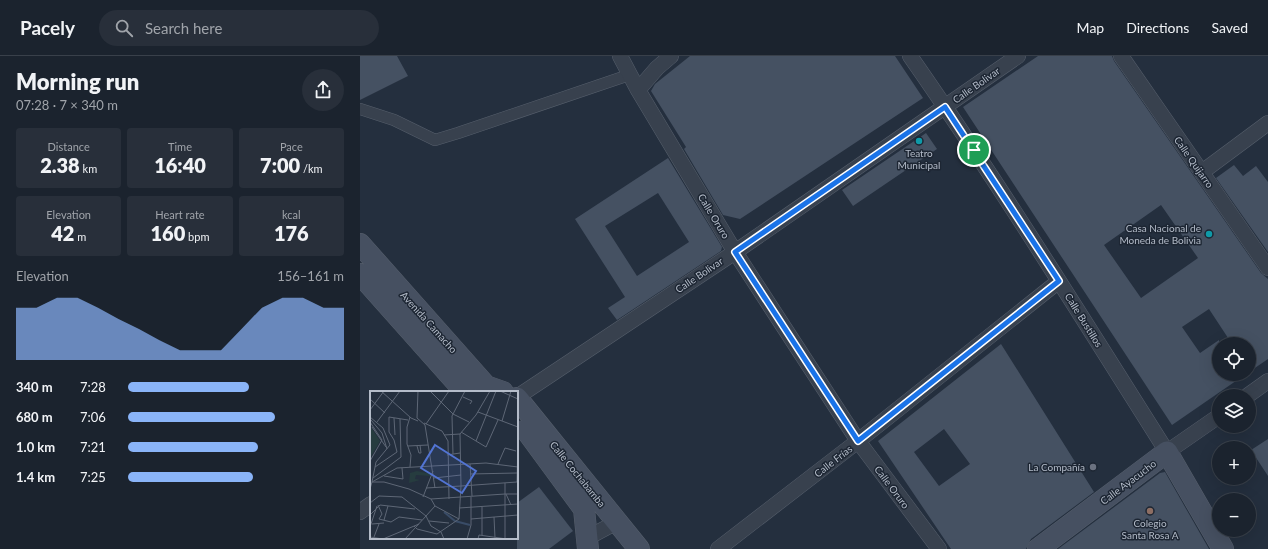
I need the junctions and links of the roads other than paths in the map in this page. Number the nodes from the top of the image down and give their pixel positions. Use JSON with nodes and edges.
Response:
{"nodes":[{"id":1,"x":620,"y":56,"type":"edge"},
{"id":2,"x":671,"y":56,"type":"edge"},
{"id":3,"x":910,"y":56,"type":"edge"},
{"id":4,"x":1018,"y":56,"type":"edge"},
{"id":5,"x":1121,"y":56,"type":"edge"},
{"id":6,"x":629,"y":75,"type":"junction"},
{"id":7,"x":638,"y":90,"type":"junction"},
{"id":8,"x":945,"y":107,"type":"junction"},
{"id":9,"x":360,"y":109,"type":"edge"},
{"id":10,"x":1268,"y":123,"type":"edge"},
{"id":11,"x":1202,"y":172,"type":"junction"},
{"id":12,"x":360,"y":244,"type":"edge"},
{"id":13,"x":735,"y":252,"type":"junction"},
{"id":14,"x":1268,"y":268,"type":"edge"},
{"id":15,"x":360,"y":274,"type":"edge"},
{"id":16,"x":1059,"y":281,"type":"junction"},
{"id":17,"x":1268,"y":381,"type":"edge"},
{"id":18,"x":1256,"y":390,"type":"edge"},
{"id":19,"x":464,"y":391,"type":"edge"},
{"id":20,"x":500,"y":391,"type":"edge"},
{"id":21,"x":518,"y":396,"type":"edge"},
{"id":22,"x":518,"y":398,"type":"edge"},
{"id":23,"x":518,"y":420,"type":"edge"},
{"id":24,"x":1212,"y":421,"type":"edge"},
{"id":25,"x":858,"y":441,"type":"junction"},
{"id":26,"x":1168,"y":452,"type":"junction"},
{"id":27,"x":370,"y":505,"type":"edge"},
{"id":28,"x":360,"y":512,"type":"edge"},
{"id":29,"x":617,"y":522,"type":"junction"},
{"id":30,"x":587,"y":543,"type":"edge"},
{"id":31,"x":639,"y":549,"type":"edge"},
{"id":32,"x":718,"y":549,"type":"edge"},
{"id":33,"x":939,"y":549,"type":"edge"},
{"id":34,"x":1038,"y":549,"type":"edge"},
{"id":35,"x":1223,"y":549,"type":"edge"}],
"edges":[{"from":1,"to":6,"type":"street","name":"Calle Oruro"},
{"from":2,"to":7,"type":"street"},
{"from":3,"to":8,"type":"street","name":"Calle Bustillos"},
{"from":4,"to":8,"type":"street","name":"Calle Bolivar"},
{"from":5,"to":11,"type":"street","name":"Calle Quijarro"},
{"from":6,"to":7,"type":"street","name":"Calle Oruro"},
{"from":6,"to":9,"type":"street"},
{"from":7,"to":13,"type":"street","name":"Calle Oruro"},
{"from":8,"to":13,"type":"street","name":"Calle Bolivar"},
{"from":8,"to":16,"type":"street","name":"Calle Bustillos"},
{"from":10,"to":11,"type":"street"},
{"from":11,"to":14,"type":"street","name":"Calle Quijarro"},
{"from":12,"to":20,"type":"main road","name":"Avenida Camacho"},
{"from":13,"to":21,"type":"street","name":"Calle Bolivar"},
{"from":13,"to":25,"type":"street","name":"Calle Oruro"},
{"from":15,"to":19,"type":"main road","name":"Avenida Camacho"},
{"from":16,"to":25,"type":"street","name":"Calle Frías"},
{"from":16,"to":26,"type":"street","name":"Calle Bustillos"},
{"from":17,"to":18,"type":"street"},
{"from":22,"to":29,"type":"main road","name":"Calle Cochabamba"},
{"from":23,"to":30,"type":"main road","name":"Calle Cochabamba"},
{"from":24,"to":26,"type":"street","name":"Calle Ayacucho"},
{"from":25,"to":32,"type":"street","name":"Calle Frías"},
{"from":25,"to":33,"type":"street","name":"Calle Oruro"},
{"from":26,"to":34,"type":"main road","name":"Calle Ayacucho"},
{"from":26,"to":35,"type":"main road","name":"Calle Bustillos"},
{"from":27,"to":28,"type":"street"},
{"from":29,"to":30,"type":"street"},
{"from":29,"to":31,"type":"main road","name":"Calle Cochabamba"}]}
